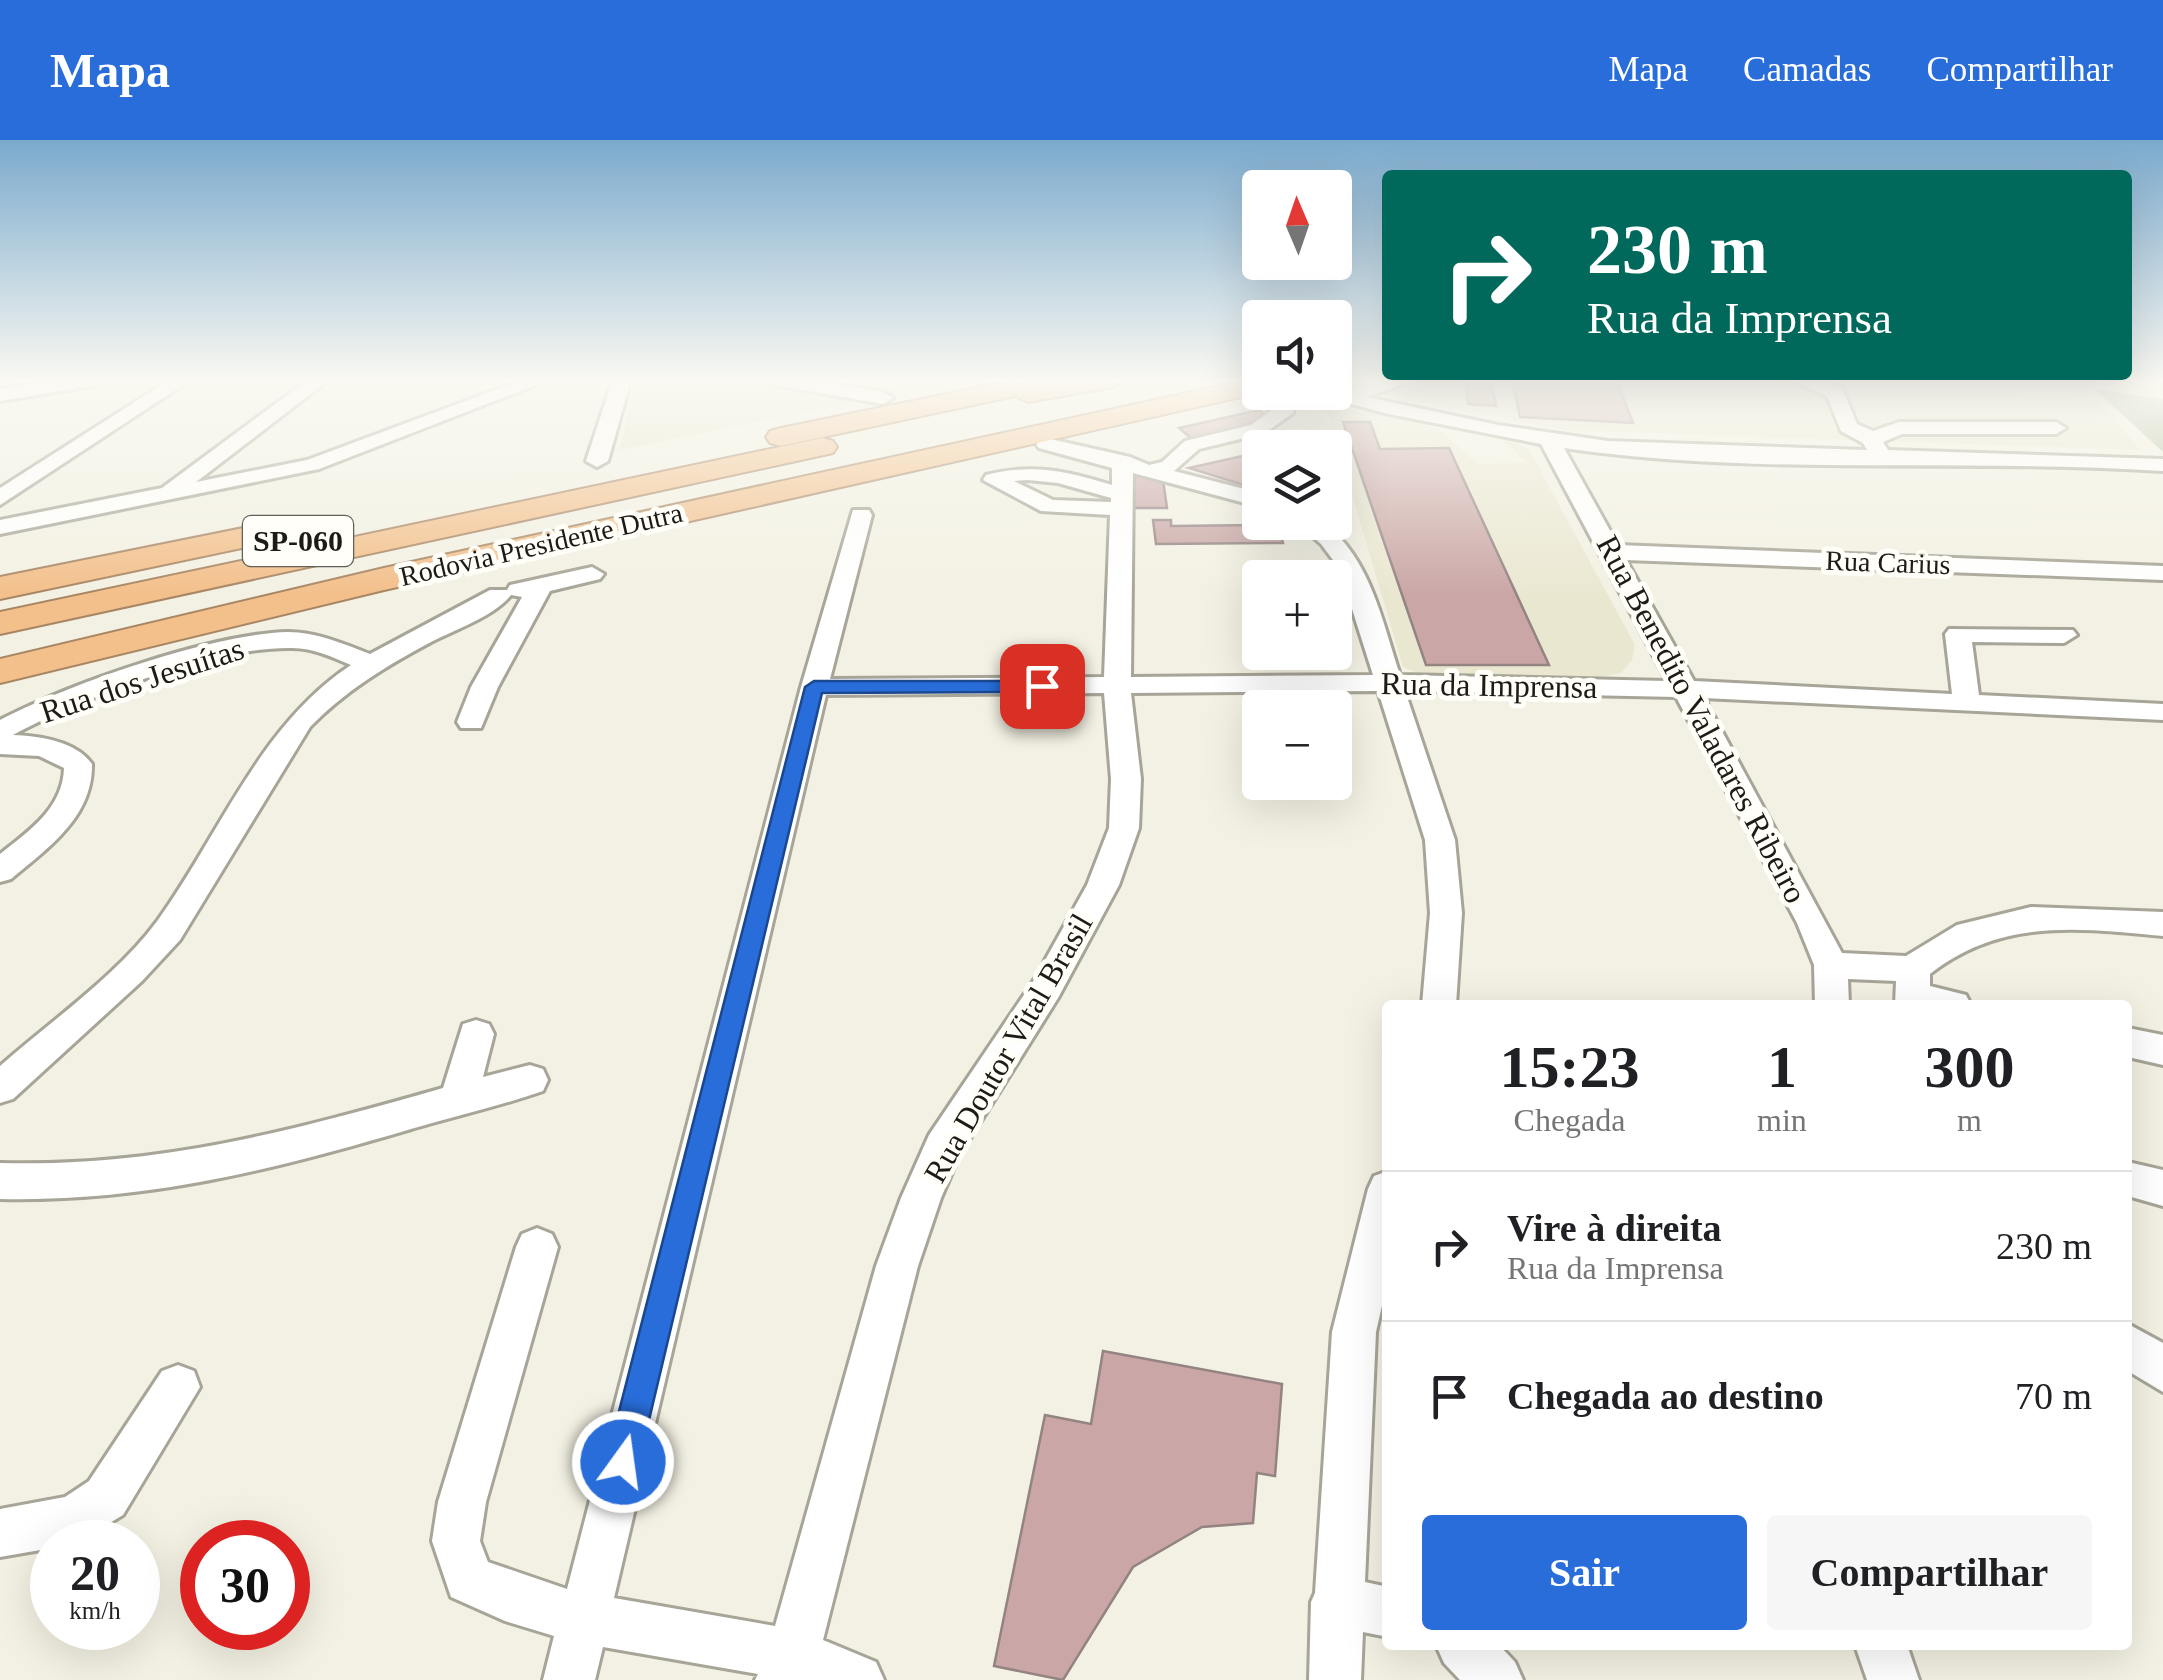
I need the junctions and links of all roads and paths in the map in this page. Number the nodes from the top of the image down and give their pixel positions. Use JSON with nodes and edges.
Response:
{"nodes":[{"id":1,"x":72,"y":451,"type":"edge"},
{"id":2,"x":223,"y":451,"type":"edge"},
{"id":3,"x":354,"y":451,"type":"edge"},
{"id":4,"x":601,"y":451,"type":"edge"},
{"id":5,"x":666,"y":451,"type":"edge"},
{"id":6,"x":689,"y":451,"type":"edge"},
{"id":7,"x":753,"y":451,"type":"edge"},
{"id":8,"x":804,"y":451,"type":"edge"},
{"id":9,"x":867,"y":451,"type":"edge"},
{"id":10,"x":959,"y":451,"type":"edge"},
{"id":11,"x":1007,"y":451,"type":"edge"},
{"id":12,"x":1068,"y":451,"type":"edge"},
{"id":13,"x":1113,"y":451,"type":"edge"},
{"id":14,"x":1143,"y":451,"type":"edge"},
{"id":15,"x":1186,"y":451,"type":"edge"},
{"id":16,"x":1555,"y":451,"type":"edge"},
{"id":17,"x":1679,"y":451,"type":"edge"},
{"id":18,"x":1745,"y":451,"type":"edge"},
{"id":19,"x":1919,"y":451,"type":"edge"},
{"id":20,"x":1112,"y":465,"type":"junction"},
{"id":21,"x":2163,"y":465,"type":"edge"},
{"id":22,"x":596,"y":469,"type":"junction"},
{"id":23,"x":844,"y":476,"type":"junction"},
{"id":24,"x":163,"y":495,"type":"junction"},
{"id":25,"x":1242,"y":496,"type":"edge"},
{"id":26,"x":0,"y":498,"type":"edge"},
{"id":27,"x":860,"y":515,"type":"dead end"},
{"id":28,"x":324,"y":522,"type":"dead end"},
{"id":29,"x":0,"y":527,"type":"edge"},
{"id":30,"x":287,"y":529,"type":"dead end"},
{"id":31,"x":1332,"y":540,"type":"edge"},
{"id":32,"x":1612,"y":552,"type":"junction"},
{"id":33,"x":2163,"y":573,"type":"edge"},
{"id":34,"x":592,"y":574,"type":"dead end"},
{"id":35,"x":384,"y":578,"type":"junction"},
{"id":36,"x":540,"y":585,"type":"junction"},
{"id":37,"x":0,"y":588,"type":"edge"},
{"id":38,"x":500,"y":595,"type":"junction"},
{"id":39,"x":0,"y":605,"type":"edge"},
{"id":40,"x":442,"y":606,"type":"dead end"},
{"id":41,"x":0,"y":624,"type":"edge"},
{"id":42,"x":2064,"y":635,"type":"dead end"},
{"id":43,"x":0,"y":640,"type":"edge"},
{"id":44,"x":370,"y":664,"type":"junction"},
{"id":45,"x":0,"y":672,"type":"edge"},
{"id":46,"x":0,"y":683,"type":"edge"},
{"id":47,"x":1392,"y":684,"type":"junction"},
{"id":48,"x":1117,"y":686,"type":"junction"},
{"id":49,"x":814,"y":687,"type":"junction"},
{"id":50,"x":1683,"y":688,"type":"junction"},
{"id":51,"x":1966,"y":702,"type":"junction"},
{"id":52,"x":2163,"y":712,"type":"edge"},
{"id":53,"x":470,"y":722,"type":"dead end"},
{"id":54,"x":0,"y":730,"type":"edge"},
{"id":55,"x":0,"y":745,"type":"edge"},
{"id":56,"x":0,"y":871,"type":"edge"},
{"id":57,"x":2163,"y":924,"type":"edge"},
{"id":58,"x":1831,"y":965,"type":"junction"},
{"id":59,"x":1912,"y":990,"type":"edge"},
{"id":60,"x":1439,"y":1000,"type":"edge"},
{"id":61,"x":1832,"y":1000,"type":"edge"},
{"id":62,"x":1940,"y":1000,"type":"edge"},
{"id":63,"x":476,"y":1034,"type":"dead end"},
{"id":64,"x":2132,"y":1044,"type":"edge"},
{"id":65,"x":2163,"y":1050,"type":"edge"},
{"id":66,"x":530,"y":1080,"type":"dead end"},
{"id":67,"x":0,"y":1088,"type":"edge"},
{"id":68,"x":460,"y":1098,"type":"junction"},
{"id":69,"x":0,"y":1181,"type":"edge"},
{"id":70,"x":2132,"y":1181,"type":"edge"},
{"id":71,"x":2163,"y":1188,"type":"edge"},
{"id":72,"x":1382,"y":1214,"type":"edge"},
{"id":73,"x":537,"y":1246,"type":"dead end"},
{"id":74,"x":2132,"y":1343,"type":"edge"},
{"id":75,"x":2132,"y":1345,"type":"edge"},
{"id":76,"x":2163,"y":1348,"type":"edge"},
{"id":77,"x":2163,"y":1370,"type":"edge"},
{"id":78,"x":178,"y":1387,"type":"dead end"},
{"id":79,"x":0,"y":1533,"type":"edge"},
{"id":80,"x":1336,"y":1602,"type":"junction"},
{"id":81,"x":1382,"y":1611,"type":"edge"},
{"id":82,"x":584,"y":1616,"type":"junction"},
{"id":83,"x":1467,"y":1650,"type":"edge"},
{"id":84,"x":1883,"y":1650,"type":"edge"},
{"id":85,"x":787,"y":1668,"type":"edge"},
{"id":86,"x":569,"y":1680,"type":"edge"},
{"id":87,"x":858,"y":1680,"type":"edge"},
{"id":88,"x":1335,"y":1680,"type":"edge"},
{"id":89,"x":1497,"y":1680,"type":"edge"},
{"id":90,"x":1893,"y":1680,"type":"edge"}],
"edges":[{"from":1,"to":26,"type":"street"},
{"from":2,"to":24,"type":"street"},
{"from":3,"to":24,"type":"street"},
{"from":4,"to":22,"type":"street"},
{"from":5,"to":28,"type":"highway"},
{"from":6,"to":22,"type":"highway","number":"SP-060"},
{"from":7,"to":22,"type":"highway"},
{"from":8,"to":41,"type":"highway","name":"Rodovia Presidente Dutra","number":"SP-060"},
{"from":9,"to":43,"type":"highway","name":"Rodovia Presidente Dutra","number":"SP-060"},
{"from":10,"to":23,"type":"highway","name":"Rodovia Presidente Dutra","number":"SP-060"},
{"from":11,"to":23,"type":"highway"},
{"from":12,"to":20,"type":"highway"},
{"from":13,"to":20,"type":"street"},
{"from":14,"to":20,"type":"highway"},
{"from":15,"to":20,"type":"street"},
{"from":16,"to":32,"type":"street","name":"Rua Benedito Valadares Ribeiro"},
{"from":17,"to":18,"type":"street"},
{"from":19,"to":21,"type":"street"},
{"from":20,"to":20,"type":"street"},
{"from":20,"to":25,"type":"street"},
{"from":20,"to":48,"type":"street","name":"Rua Doutor Vital Brasil"},
{"from":22,"to":39,"type":"highway","number":"SP-060"},
{"from":23,"to":35,"type":"highway","name":"Rodovia Presidente Dutra","number":"SP-060"},
{"from":24,"to":29,"type":"street"},
{"from":27,"to":49,"type":"street"},
{"from":30,"to":37,"type":"highway"},
{"from":31,"to":47,"type":"street"},
{"from":32,"to":33,"type":"street","name":"Rua Carius"},
{"from":32,"to":50,"type":"street","name":"Rua Benedito Valadares Ribeiro"},
{"from":34,"to":36,"type":"street"},
{"from":35,"to":45,"type":"highway","name":"Rodovia Presidente Dutra","number":"SP-060"},
{"from":35,"to":46,"type":"highway"},
{"from":36,"to":38,"type":"street"},
{"from":36,"to":53,"type":"street"},
{"from":38,"to":40,"type":"street"},
{"from":38,"to":44,"type":"street"},
{"from":42,"to":51,"type":"street"},
{"from":44,"to":54,"type":"street","name":"Rua dos Jesuítas"},
{"from":44,"to":67,"type":"street"},
{"from":47,"to":48,"type":"street","name":"Rua da Imprensa"},
{"from":47,"to":50,"type":"street","name":"Rua da Imprensa"},
{"from":47,"to":60,"type":"street"},
{"from":48,"to":49,"type":"street","name":"Rua da Imprensa"},
{"from":48,"to":85,"type":"street","name":"Rua Doutor Vital Brasil"},
{"from":49,"to":82,"type":"street"},
{"from":50,"to":51,"type":"street","name":"Rua da Imprensa"},
{"from":50,"to":58,"type":"street","name":"Rua Benedito Valadares Ribeiro"},
{"from":51,"to":52,"type":"street","name":"Rua da Imprensa"},
{"from":55,"to":56,"type":"street"},
{"from":57,"to":59,"type":"street"},
{"from":58,"to":59,"type":"street"},
{"from":58,"to":61,"type":"street","name":"Rua Benedito Valadares Ribeiro"},
{"from":59,"to":62,"type":"street"},
{"from":63,"to":68,"type":"street"},
{"from":64,"to":65,"type":"street"},
{"from":66,"to":68,"type":"street"},
{"from":68,"to":69,"type":"street"},
{"from":70,"to":71,"type":"street"},
{"from":72,"to":80,"type":"street"},
{"from":73,"to":82,"type":"street"},
{"from":74,"to":76,"type":"street"},
{"from":75,"to":77,"type":"street"},
{"from":78,"to":79,"type":"street"},
{"from":80,"to":81,"type":"street"},
{"from":80,"to":88,"type":"street"},
{"from":82,"to":85,"type":"street"},
{"from":82,"to":86,"type":"street"},
{"from":83,"to":89,"type":"street"},
{"from":84,"to":90,"type":"street"},
{"from":85,"to":87,"type":"street"}]}
